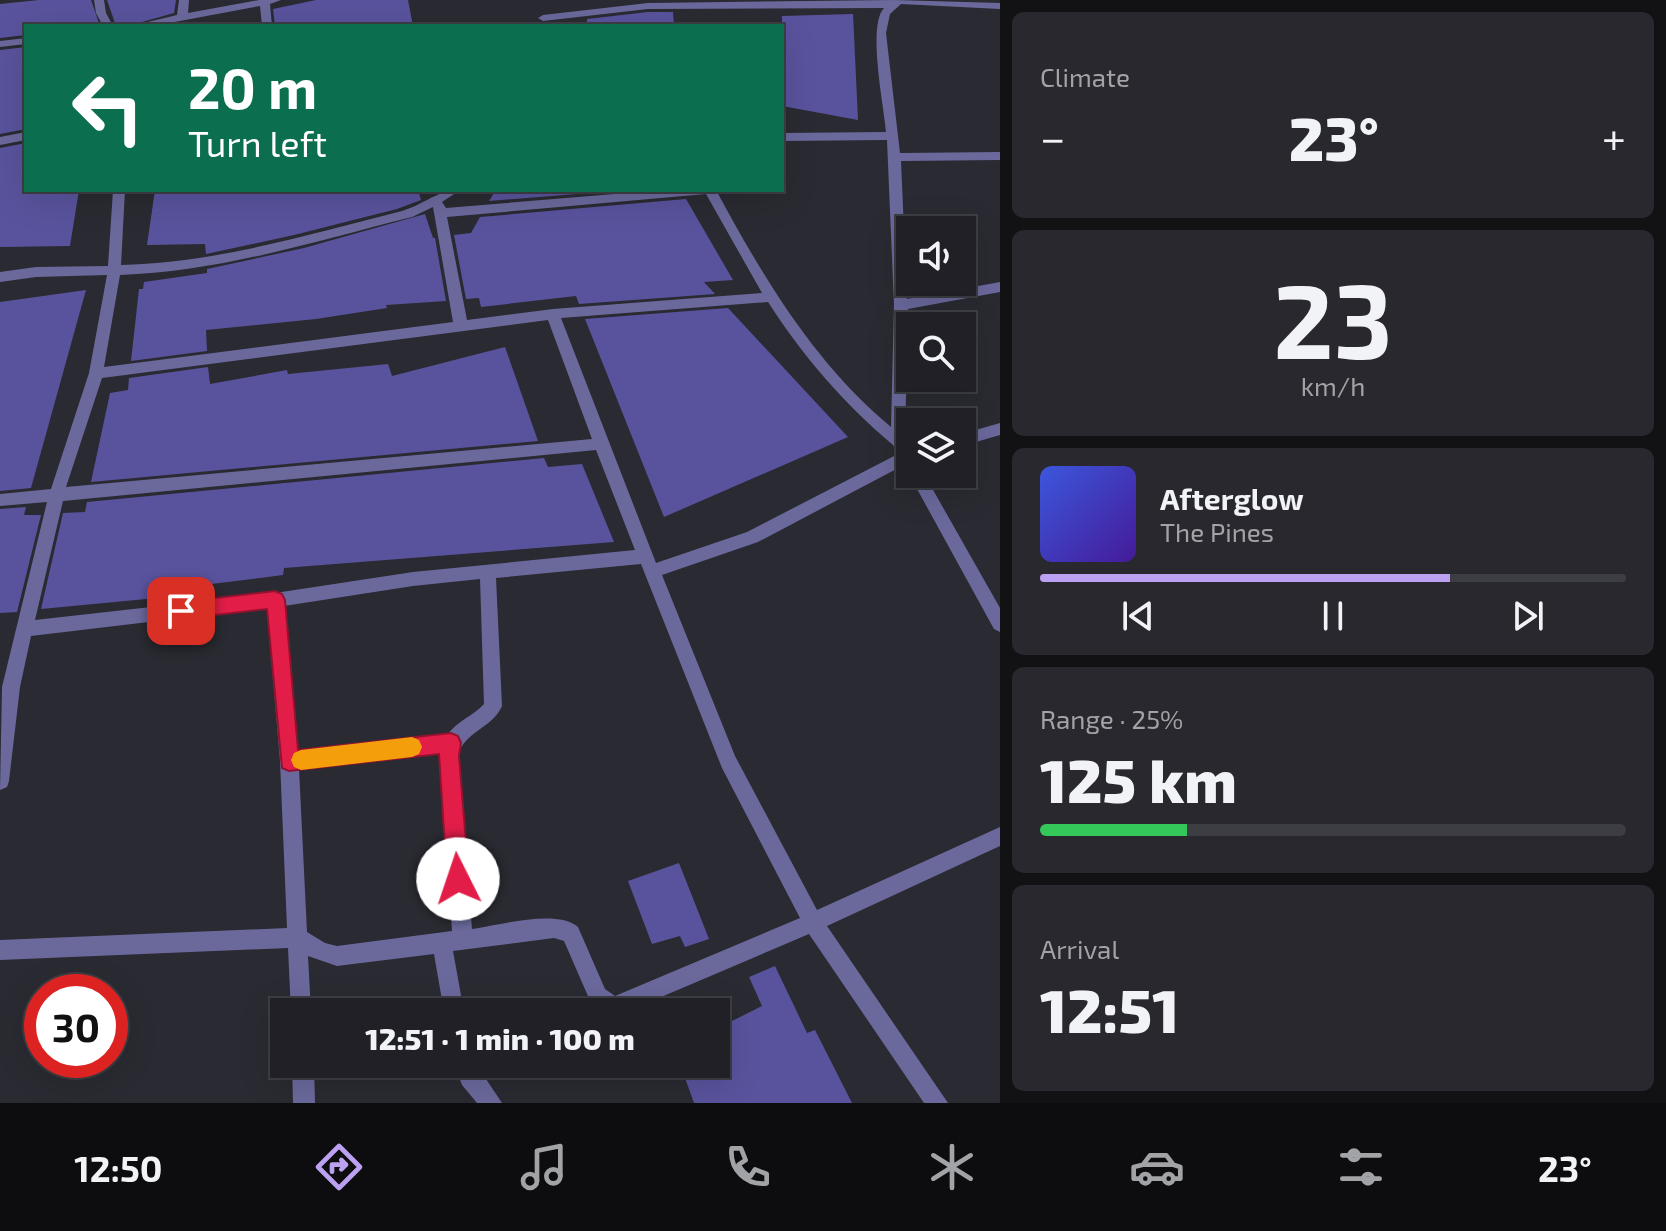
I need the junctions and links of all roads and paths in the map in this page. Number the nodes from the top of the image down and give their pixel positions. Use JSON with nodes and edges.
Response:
{"nodes":[{"id":1,"x":99,"y":0,"type":"edge"},
{"id":2,"x":184,"y":0,"type":"edge"},
{"id":3,"x":268,"y":1,"type":"edge"},
{"id":4,"x":897,"y":2,"type":"edge"},
{"id":5,"x":724,"y":3,"type":"edge"},
{"id":6,"x":1000,"y":6,"type":"edge"},
{"id":7,"x":182,"y":17,"type":"junction"},
{"id":8,"x":543,"y":18,"type":"edge"},
{"id":9,"x":107,"y":24,"type":"edge"},
{"id":10,"x":146,"y":24,"type":"edge"},
{"id":11,"x":267,"y":24,"type":"edge"},
{"id":12,"x":24,"y":41,"type":"edge"},
{"id":13,"x":0,"y":44,"type":"edge"},
{"id":14,"x":24,"y":136,"type":"edge"},
{"id":15,"x":892,"y":136,"type":"junction"},
{"id":16,"x":784,"y":137,"type":"edge"},
{"id":17,"x":0,"y":141,"type":"edge"},
{"id":18,"x":1000,"y":156,"type":"edge"},
{"id":19,"x":895,"y":157,"type":"junction"},
{"id":20,"x":119,"y":192,"type":"edge"},
{"id":21,"x":452,"y":192,"type":"edge"},
{"id":22,"x":678,"y":192,"type":"edge"},
{"id":23,"x":711,"y":192,"type":"edge"},
{"id":24,"x":440,"y":207,"type":"junction"},
{"id":25,"x":114,"y":271,"type":"junction"},
{"id":26,"x":0,"y":277,"type":"edge"},
{"id":27,"x":1000,"y":287,"type":"edge"},
{"id":28,"x":769,"y":297,"type":"junction"},
{"id":29,"x":901,"y":305,"type":"junction"},
{"id":30,"x":553,"y":314,"type":"junction"},
{"id":31,"x":461,"y":326,"type":"junction"},
{"id":32,"x":96,"y":373,"type":"junction"},
{"id":33,"x":904,"y":408,"type":"edge"},
{"id":34,"x":1000,"y":429,"type":"edge"},
{"id":35,"x":976,"y":436,"type":"edge"},
{"id":36,"x":601,"y":444,"type":"junction"},
{"id":37,"x":896,"y":444,"type":"edge"},
{"id":38,"x":896,"y":459,"type":"edge"},
{"id":39,"x":924,"y":488,"type":"edge"},
{"id":40,"x":56,"y":496,"type":"junction"},
{"id":41,"x":0,"y":500,"type":"edge"},
{"id":42,"x":650,"y":564,"type":"junction"},
{"id":43,"x":488,"y":572,"type":"junction"},
{"id":44,"x":275,"y":600,"type":"junction"},
{"id":45,"x":1000,"y":624,"type":"edge"},
{"id":46,"x":25,"y":629,"type":"junction"},
{"id":47,"x":6,"y":687,"type":"edge"},
{"id":48,"x":451,"y":743,"type":"junction"},
{"id":49,"x":289,"y":761,"type":"junction"},
{"id":50,"x":0,"y":781,"type":"edge"},
{"id":51,"x":1000,"y":836,"type":"edge"},
{"id":52,"x":813,"y":922,"type":"junction"},
{"id":53,"x":299,"y":938,"type":"junction"},
{"id":54,"x":453,"y":942,"type":"junction"},
{"id":55,"x":0,"y":950,"type":"edge"},
{"id":56,"x":301,"y":998,"type":"edge"},
{"id":57,"x":454,"y":998,"type":"edge"},
{"id":58,"x":303,"y":1078,"type":"edge"},
{"id":59,"x":471,"y":1078,"type":"edge"},
{"id":60,"x":304,"y":1103,"type":"edge"},
{"id":61,"x":491,"y":1103,"type":"edge"},
{"id":62,"x":937,"y":1103,"type":"edge"}],
"edges":[{"from":1,"to":9,"type":"street"},
{"from":2,"to":7,"type":"street"},
{"from":3,"to":7,"type":"street"},
{"from":3,"to":11,"type":"street"},
{"from":4,"to":5,"type":"street"},
{"from":4,"to":6,"type":"street"},
{"from":4,"to":15,"type":"street"},
{"from":5,"to":8,"type":"street"},
{"from":7,"to":10,"type":"street"},
{"from":12,"to":13,"type":"street"},
{"from":14,"to":17,"type":"street"},
{"from":15,"to":16,"type":"street"},
{"from":15,"to":19,"type":"street"},
{"from":18,"to":19,"type":"street"},
{"from":19,"to":29,"type":"street"},
{"from":20,"to":25,"type":"street"},
{"from":21,"to":24,"type":"street"},
{"from":22,"to":24,"type":"street"},
{"from":23,"to":28,"type":"street"},
{"from":24,"to":25,"type":"street"},
{"from":24,"to":31,"type":"street"},
{"from":25,"to":26,"type":"street"},
{"from":25,"to":32,"type":"street"},
{"from":27,"to":29,"type":"street"},
{"from":28,"to":30,"type":"street"},
{"from":28,"to":37,"type":"street"},
{"from":29,"to":33,"type":"street"},
{"from":30,"to":31,"type":"street"},
{"from":30,"to":36,"type":"street"},
{"from":31,"to":32,"type":"street"},
{"from":32,"to":40,"type":"street"},
{"from":34,"to":35,"type":"street"},
{"from":36,"to":40,"type":"street"},
{"from":36,"to":42,"type":"street"},
{"from":38,"to":42,"type":"street"},
{"from":39,"to":45,"type":"street"},
{"from":40,"to":41,"type":"street"},
{"from":40,"to":46,"type":"street"},
{"from":42,"to":43,"type":"street"},
{"from":42,"to":52,"type":"street"},
{"from":43,"to":44,"type":"street"},
{"from":43,"to":48,"type":"street"},
{"from":44,"to":46,"type":"street"},
{"from":44,"to":49,"type":"street"},
{"from":46,"to":47,"type":"street"},
{"from":47,"to":50,"type":"street"},
{"from":48,"to":49,"type":"street"},
{"from":48,"to":54,"type":"street"},
{"from":49,"to":53,"type":"street"},
{"from":51,"to":52,"type":"street"},
{"from":52,"to":54,"type":"street"},
{"from":52,"to":62,"type":"street"},
{"from":53,"to":54,"type":"street"},
{"from":53,"to":55,"type":"street"},
{"from":53,"to":56,"type":"street"},
{"from":54,"to":57,"type":"street"},
{"from":58,"to":60,"type":"street"},
{"from":59,"to":61,"type":"street"}]}
